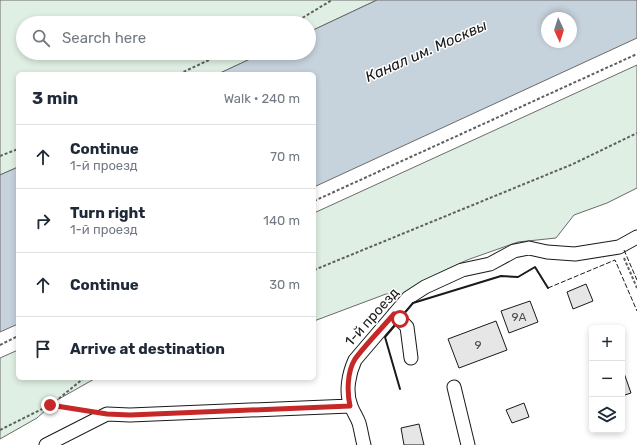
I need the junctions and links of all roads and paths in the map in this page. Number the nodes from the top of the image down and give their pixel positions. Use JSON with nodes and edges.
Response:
{"nodes":[{"id":1,"x":332,"y":0,"type":"edge"},
{"id":2,"x":306,"y":16,"type":"edge"},
{"id":3,"x":637,"y":54,"type":"edge"},
{"id":4,"x":209,"y":60,"type":"edge"},
{"id":5,"x":182,"y":72,"type":"edge"},
{"id":6,"x":637,"y":133,"type":"edge"},
{"id":7,"x":16,"y":150,"type":"edge"},
{"id":8,"x":0,"y":156,"type":"edge"},
{"id":9,"x":316,"y":200,"type":"edge"},
{"id":10,"x":637,"y":238,"type":"edge"},
{"id":11,"x":619,"y":247,"type":"junction"},
{"id":12,"x":316,"y":269,"type":"edge"},
{"id":13,"x":637,"y":288,"type":"edge"},
{"id":14,"x":394,"y":314,"type":"junction"},
{"id":15,"x":16,"y":337,"type":"edge"},
{"id":16,"x":0,"y":344,"type":"edge"},
{"id":17,"x":411,"y":358,"type":"dead end"},
{"id":18,"x":81,"y":380,"type":"edge"},
{"id":19,"x":454,"y":386,"type":"dead end"},
{"id":20,"x":50,"y":405,"type":"junction"},
{"id":21,"x":350,"y":406,"type":"junction"},
{"id":22,"x":107,"y":414,"type":"junction"},
{"id":23,"x":0,"y":430,"type":"edge"},
{"id":24,"x":46,"y":445,"type":"edge"},
{"id":25,"x":364,"y":445,"type":"edge"},
{"id":26,"x":468,"y":445,"type":"edge"}],
"edges":[{"from":1,"to":2,"type":"path"},
{"from":3,"to":9,"type":"path"},
{"from":4,"to":5,"type":"path"},
{"from":6,"to":12,"type":"path"},
{"from":7,"to":8,"type":"path"},
{"from":10,"to":11,"type":"street","name":"1-й проезд"},
{"from":11,"to":13,"type":"path"},
{"from":11,"to":14,"type":"street","name":"1-й проезд"},
{"from":14,"to":17,"type":"street"},
{"from":14,"to":21,"type":"street","name":"1-й проезд"},
{"from":15,"to":16,"type":"path"},
{"from":18,"to":20,"type":"path"},
{"from":19,"to":26,"type":"street"},
{"from":20,"to":22,"type":"path"},
{"from":20,"to":23,"type":"path"},
{"from":21,"to":22,"type":"street"},
{"from":21,"to":25,"type":"street"},
{"from":22,"to":24,"type":"street"}]}
